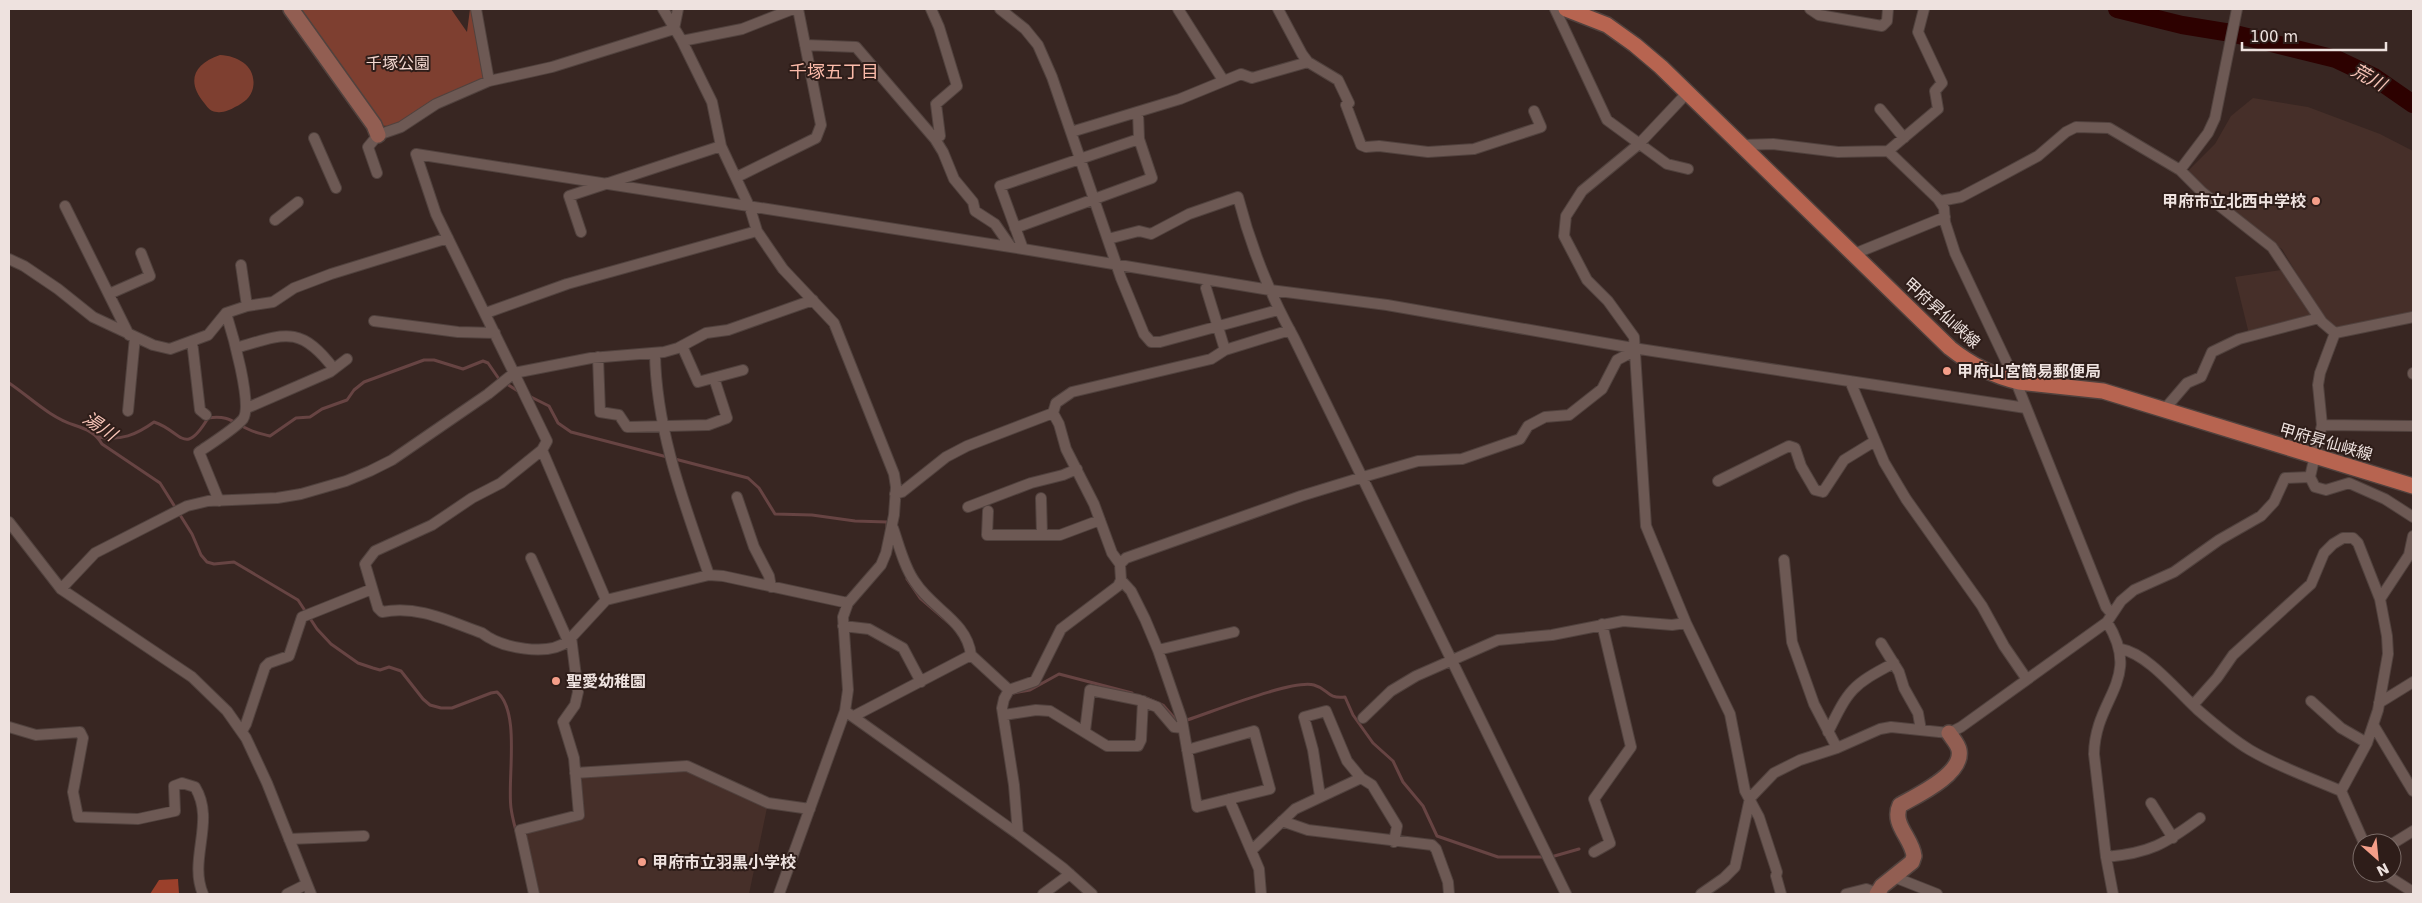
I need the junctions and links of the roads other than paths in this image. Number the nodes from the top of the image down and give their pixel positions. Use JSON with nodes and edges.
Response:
{"nodes":[{"id":1,"x":292,"y":9,"type":"edge"},
{"id":2,"x":476,"y":9,"type":"edge"},
{"id":3,"x":663,"y":9,"type":"edge"},
{"id":4,"x":678,"y":9,"type":"edge"},
{"id":5,"x":793,"y":9,"type":"edge"},
{"id":6,"x":798,"y":9,"type":"edge"},
{"id":7,"x":931,"y":9,"type":"edge"},
{"id":8,"x":1000,"y":9,"type":"edge"},
{"id":9,"x":1178,"y":9,"type":"edge"},
{"id":10,"x":1278,"y":9,"type":"edge"},
{"id":11,"x":1555,"y":9,"type":"edge"},
{"id":12,"x":1566,"y":9,"type":"edge"},
{"id":13,"x":1810,"y":9,"type":"edge"},
{"id":14,"x":1888,"y":9,"type":"edge"},
{"id":15,"x":1924,"y":9,"type":"edge"},
{"id":16,"x":2237,"y":9,"type":"edge"},
{"id":17,"x":674,"y":29,"type":"junction"},
{"id":18,"x":682,"y":41,"type":"junction"},
{"id":19,"x":805,"y":45,"type":"junction"},
{"id":20,"x":1308,"y":62,"type":"junction"},
{"id":21,"x":1223,"y":80,"type":"junction"},
{"id":22,"x":490,"y":81,"type":"junction"},
{"id":23,"x":1688,"y":92,"type":"junction"},
{"id":24,"x":1880,"y":109,"type":"dead end"},
{"id":25,"x":1534,"y":111,"type":"dead end"},
{"id":26,"x":1138,"y":112,"type":"junction"},
{"id":27,"x":1071,"y":132,"type":"junction"},
{"id":28,"x":378,"y":135,"type":"junction"},
{"id":29,"x":314,"y":138,"type":"dead end"},
{"id":30,"x":935,"y":138,"type":"junction"},
{"id":31,"x":1904,"y":138,"type":"junction"},
{"id":32,"x":1139,"y":139,"type":"junction"},
{"id":33,"x":1638,"y":144,"type":"junction"},
{"id":34,"x":1742,"y":145,"type":"junction"},
{"id":35,"x":721,"y":146,"type":"junction"},
{"id":36,"x":1888,"y":151,"type":"junction"},
{"id":37,"x":1080,"y":158,"type":"junction"},
{"id":38,"x":1688,"y":169,"type":"dead end"},
{"id":39,"x":2180,"y":170,"type":"junction"},
{"id":40,"x":377,"y":173,"type":"dead end"},
{"id":41,"x":737,"y":177,"type":"junction"},
{"id":42,"x":603,"y":184,"type":"junction"},
{"id":43,"x":336,"y":188,"type":"dead end"},
{"id":44,"x":1094,"y":199,"type":"junction"},
{"id":45,"x":1940,"y":201,"type":"junction"},
{"id":46,"x":298,"y":202,"type":"dead end"},
{"id":47,"x":65,"y":206,"type":"dead end"},
{"id":48,"x":750,"y":208,"type":"junction"},
{"id":49,"x":1944,"y":217,"type":"junction"},
{"id":50,"x":275,"y":220,"type":"dead end"},
{"id":51,"x":1015,"y":228,"type":"junction"},
{"id":52,"x":757,"y":231,"type":"junction"},
{"id":53,"x":581,"y":232,"type":"dead end"},
{"id":54,"x":448,"y":238,"type":"junction"},
{"id":55,"x":1108,"y":239,"type":"junction"},
{"id":56,"x":1011,"y":247,"type":"junction"},
{"id":57,"x":1023,"y":249,"type":"junction"},
{"id":58,"x":141,"y":253,"type":"dead end"},
{"id":59,"x":1854,"y":254,"type":"junction"},
{"id":60,"x":9,"y":259,"type":"edge"},
{"id":61,"x":1116,"y":264,"type":"junction"},
{"id":62,"x":241,"y":265,"type":"dead end"},
{"id":63,"x":1206,"y":288,"type":"dead end"},
{"id":64,"x":1270,"y":290,"type":"junction"},
{"id":65,"x":109,"y":294,"type":"junction"},
{"id":66,"x":813,"y":300,"type":"junction"},
{"id":67,"x":247,"y":306,"type":"junction"},
{"id":68,"x":1278,"y":310,"type":"junction"},
{"id":69,"x":226,"y":313,"type":"junction"},
{"id":70,"x":486,"y":313,"type":"junction"},
{"id":71,"x":2413,"y":317,"type":"edge"},
{"id":72,"x":2319,"y":318,"type":"junction"},
{"id":73,"x":374,"y":320,"type":"dead end"},
{"id":74,"x":1217,"y":326,"type":"junction"},
{"id":75,"x":1290,"y":330,"type":"junction"},
{"id":76,"x":495,"y":333,"type":"junction"},
{"id":77,"x":2335,"y":333,"type":"junction"},
{"id":78,"x":132,"y":336,"type":"junction"},
{"id":79,"x":192,"y":341,"type":"junction"},
{"id":80,"x":682,"y":346,"type":"junction"},
{"id":81,"x":236,"y":348,"type":"junction"},
{"id":82,"x":1634,"y":349,"type":"junction"},
{"id":83,"x":1225,"y":350,"type":"junction"},
{"id":84,"x":655,"y":353,"type":"junction"},
{"id":85,"x":598,"y":357,"type":"junction"},
{"id":86,"x":347,"y":359,"type":"dead end"},
{"id":87,"x":334,"y":369,"type":"junction"},
{"id":88,"x":744,"y":370,"type":"dead end"},
{"id":89,"x":514,"y":373,"type":"junction"},
{"id":90,"x":714,"y":378,"type":"junction"},
{"id":91,"x":1850,"y":381,"type":"junction"},
{"id":92,"x":2016,"y":382,"type":"junction"},
{"id":93,"x":247,"y":408,"type":"junction"},
{"id":94,"x":2026,"y":408,"type":"junction"},
{"id":95,"x":128,"y":410,"type":"dead end"},
{"id":96,"x":2163,"y":411,"type":"junction"},
{"id":97,"x":1053,"y":413,"type":"junction"},
{"id":98,"x":206,"y":415,"type":"dead end"},
{"id":99,"x":2322,"y":425,"type":"junction"},
{"id":100,"x":663,"y":426,"type":"junction"},
{"id":101,"x":2413,"y":426,"type":"edge"},
{"id":102,"x":1875,"y":440,"type":"junction"},
{"id":103,"x":542,"y":450,"type":"junction"},
{"id":104,"x":2314,"y":457,"type":"junction"},
{"id":105,"x":1077,"y":469,"type":"junction"},
{"id":106,"x":1363,"y":477,"type":"junction"},
{"id":107,"x":2310,"y":477,"type":"junction"},
{"id":108,"x":1718,"y":481,"type":"dead end"},
{"id":109,"x":2413,"y":486,"type":"edge"},
{"id":110,"x":896,"y":494,"type":"junction"},
{"id":111,"x":737,"y":496,"type":"dead end"},
{"id":112,"x":1041,"y":498,"type":"dead end"},
{"id":113,"x":219,"y":500,"type":"junction"},
{"id":114,"x":968,"y":507,"type":"dead end"},
{"id":115,"x":988,"y":512,"type":"dead end"},
{"id":116,"x":2413,"y":517,"type":"edge"},
{"id":117,"x":1100,"y":520,"type":"junction"},
{"id":118,"x":9,"y":522,"type":"edge"},
{"id":119,"x":892,"y":527,"type":"junction"},
{"id":120,"x":1042,"y":535,"type":"junction"},
{"id":121,"x":2413,"y":536,"type":"edge"},
{"id":122,"x":531,"y":558,"type":"dead end"},
{"id":123,"x":1784,"y":560,"type":"dead end"},
{"id":124,"x":1120,"y":564,"type":"junction"},
{"id":125,"x":709,"y":575,"type":"junction"},
{"id":126,"x":1121,"y":580,"type":"junction"},
{"id":127,"x":771,"y":586,"type":"junction"},
{"id":128,"x":62,"y":589,"type":"junction"},
{"id":129,"x":372,"y":589,"type":"junction"},
{"id":130,"x":2380,"y":599,"type":"junction"},
{"id":131,"x":606,"y":600,"type":"junction"},
{"id":132,"x":848,"y":603,"type":"junction"},
{"id":133,"x":2110,"y":618,"type":"junction"},
{"id":134,"x":1686,"y":623,"type":"junction"},
{"id":135,"x":1602,"y":624,"type":"junction"},
{"id":136,"x":842,"y":626,"type":"junction"},
{"id":137,"x":1234,"y":632,"type":"dead end"},
{"id":138,"x":570,"y":639,"type":"junction"},
{"id":139,"x":1880,"y":643,"type":"dead end"},
{"id":140,"x":2120,"y":649,"type":"junction"},
{"id":141,"x":1158,"y":650,"type":"junction"},
{"id":142,"x":971,"y":655,"type":"junction"},
{"id":143,"x":1453,"y":661,"type":"junction"},
{"id":144,"x":1894,"y":663,"type":"junction"},
{"id":145,"x":2026,"y":678,"type":"junction"},
{"id":146,"x":921,"y":682,"type":"junction"},
{"id":147,"x":2413,"y":682,"type":"edge"},
{"id":148,"x":1009,"y":690,"type":"junction"},
{"id":149,"x":2310,"y":701,"type":"dead end"},
{"id":150,"x":1143,"y":702,"type":"junction"},
{"id":151,"x":2379,"y":703,"type":"junction"},
{"id":152,"x":2193,"y":705,"type":"junction"},
{"id":153,"x":850,"y":714,"type":"junction"},
{"id":154,"x":1004,"y":714,"type":"junction"},
{"id":155,"x":1363,"y":718,"type":"dead end"},
{"id":156,"x":2374,"y":726,"type":"junction"},
{"id":157,"x":9,"y":727,"type":"edge"},
{"id":158,"x":1183,"y":728,"type":"junction"},
{"id":159,"x":1921,"y":730,"type":"junction"},
{"id":160,"x":242,"y":731,"type":"junction"},
{"id":161,"x":1085,"y":731,"type":"junction"},
{"id":162,"x":1828,"y":732,"type":"junction"},
{"id":163,"x":1949,"y":733,"type":"junction"},
{"id":164,"x":2366,"y":743,"type":"junction"},
{"id":165,"x":1837,"y":748,"type":"junction"},
{"id":166,"x":1187,"y":750,"type":"junction"},
{"id":167,"x":575,"y":773,"type":"junction"},
{"id":168,"x":1361,"y":778,"type":"junction"},
{"id":169,"x":2341,"y":791,"type":"junction"},
{"id":170,"x":2413,"y":791,"type":"edge"},
{"id":171,"x":1320,"y":796,"type":"junction"},
{"id":172,"x":1750,"y":798,"type":"junction"},
{"id":173,"x":1229,"y":799,"type":"junction"},
{"id":174,"x":2151,"y":803,"type":"dead end"},
{"id":175,"x":810,"y":809,"type":"junction"},
{"id":176,"x":2200,"y":818,"type":"dead end"},
{"id":177,"x":1282,"y":821,"type":"junction"},
{"id":178,"x":2413,"y":831,"type":"edge"},
{"id":179,"x":2360,"y":833,"type":"edge"},
{"id":180,"x":1018,"y":834,"type":"junction"},
{"id":181,"x":364,"y":836,"type":"dead end"},
{"id":182,"x":2173,"y":838,"type":"junction"},
{"id":183,"x":2402,"y":838,"type":"edge"},
{"id":184,"x":289,"y":839,"type":"junction"},
{"id":185,"x":1394,"y":842,"type":"junction"},
{"id":186,"x":1252,"y":849,"type":"junction"},
{"id":187,"x":1594,"y":852,"type":"dead end"},
{"id":188,"x":2106,"y":857,"type":"junction"},
{"id":189,"x":1070,"y":874,"type":"junction"},
{"id":190,"x":1894,"y":877,"type":"junction"},
{"id":191,"x":2399,"y":883,"type":"edge"},
{"id":192,"x":306,"y":884,"type":"junction"},
{"id":193,"x":2413,"y":892,"type":"edge"},
{"id":194,"x":203,"y":894,"type":"edge"},
{"id":195,"x":287,"y":894,"type":"edge"},
{"id":196,"x":311,"y":894,"type":"edge"},
{"id":197,"x":534,"y":894,"type":"edge"},
{"id":198,"x":779,"y":894,"type":"edge"},
{"id":199,"x":1043,"y":894,"type":"edge"},
{"id":200,"x":1092,"y":894,"type":"edge"},
{"id":201,"x":1261,"y":894,"type":"edge"},
{"id":202,"x":1449,"y":894,"type":"edge"},
{"id":203,"x":1566,"y":894,"type":"edge"},
{"id":204,"x":1702,"y":894,"type":"edge"},
{"id":205,"x":1781,"y":894,"type":"edge"},
{"id":206,"x":1846,"y":894,"type":"edge"},
{"id":207,"x":1877,"y":894,"type":"edge"},
{"id":208,"x":1937,"y":894,"type":"edge"},
{"id":209,"x":2113,"y":894,"type":"edge"}],
"edges":[{"from":1,"to":28,"type":"street"},
{"from":2,"to":22,"type":"street"},
{"from":3,"to":17,"type":"street"},
{"from":4,"to":17,"type":"street"},
{"from":5,"to":18,"type":"street"},
{"from":6,"to":19,"type":"street"},
{"from":7,"to":30,"type":"street"},
{"from":8,"to":27,"type":"street"},
{"from":9,"to":21,"type":"street"},
{"from":10,"to":20,"type":"street"},
{"from":11,"to":33,"type":"street"},
{"from":12,"to":23,"type":"main road","name":"甲府昇仙峡線"},
{"from":13,"to":14,"type":"street"},
{"from":15,"to":31,"type":"street"},
{"from":16,"to":39,"type":"street"},
{"from":17,"to":18,"type":"street"},
{"from":17,"to":22,"type":"street"},
{"from":18,"to":35,"type":"street"},
{"from":19,"to":30,"type":"street"},
{"from":19,"to":41,"type":"street"},
{"from":20,"to":21,"type":"street"},
{"from":20,"to":25,"type":"street"},
{"from":21,"to":26,"type":"street"},
{"from":22,"to":28,"type":"street"},
{"from":23,"to":33,"type":"street"},
{"from":23,"to":34,"type":"main road","name":"甲府昇仙峡線"},
{"from":24,"to":31,"type":"street"},
{"from":26,"to":27,"type":"street"},
{"from":26,"to":32,"type":"street"},
{"from":27,"to":37,"type":"street"},
{"from":28,"to":40,"type":"street"},
{"from":29,"to":43,"type":"street"},
{"from":30,"to":56,"type":"street"},
{"from":31,"to":36,"type":"street"},
{"from":32,"to":37,"type":"street"},
{"from":32,"to":44,"type":"street"},
{"from":33,"to":38,"type":"street"},
{"from":33,"to":82,"type":"street"},
{"from":34,"to":36,"type":"street"},
{"from":34,"to":59,"type":"main road","name":"甲府昇仙峡線"},
{"from":35,"to":41,"type":"street"},
{"from":35,"to":42,"type":"street"},
{"from":36,"to":45,"type":"street"},
{"from":37,"to":44,"type":"street"},
{"from":37,"to":51,"type":"street"},
{"from":39,"to":45,"type":"street"},
{"from":39,"to":72,"type":"street"},
{"from":41,"to":48,"type":"street"},
{"from":42,"to":48,"type":"street"},
{"from":42,"to":53,"type":"street"},
{"from":42,"to":54,"type":"street"},
{"from":44,"to":51,"type":"street"},
{"from":44,"to":55,"type":"street"},
{"from":45,"to":49,"type":"street"},
{"from":46,"to":50,"type":"street"},
{"from":47,"to":65,"type":"street"},
{"from":48,"to":52,"type":"street"},
{"from":48,"to":56,"type":"street"},
{"from":49,"to":59,"type":"street"},
{"from":49,"to":92,"type":"street"},
{"from":51,"to":57,"type":"street"},
{"from":52,"to":66,"type":"street"},
{"from":52,"to":70,"type":"street"},
{"from":54,"to":67,"type":"street"},
{"from":54,"to":70,"type":"street"},
{"from":55,"to":61,"type":"street"},
{"from":55,"to":64,"type":"street"},
{"from":56,"to":57,"type":"street"},
{"from":57,"to":61,"type":"street"},
{"from":58,"to":65,"type":"street"},
{"from":59,"to":92,"type":"main road","name":"甲府昇仙峡線"},
{"from":60,"to":78,"type":"street"},
{"from":61,"to":64,"type":"street"},
{"from":61,"to":74,"type":"street"},
{"from":62,"to":67,"type":"street"},
{"from":63,"to":74,"type":"street"},
{"from":64,"to":68,"type":"street"},
{"from":64,"to":82,"type":"street"},
{"from":65,"to":78,"type":"street"},
{"from":66,"to":80,"type":"street"},
{"from":66,"to":110,"type":"street"},
{"from":67,"to":69,"type":"street"},
{"from":68,"to":74,"type":"street"},
{"from":68,"to":75,"type":"street"},
{"from":69,"to":79,"type":"street"},
{"from":69,"to":81,"type":"street"},
{"from":70,"to":76,"type":"street"},
{"from":71,"to":77,"type":"street"},
{"from":72,"to":77,"type":"street"},
{"from":72,"to":96,"type":"street"},
{"from":73,"to":76,"type":"street"},
{"from":74,"to":83,"type":"street"},
{"from":75,"to":83,"type":"street"},
{"from":75,"to":106,"type":"street"},
{"from":76,"to":89,"type":"street"},
{"from":77,"to":99,"type":"street"},
{"from":78,"to":79,"type":"street"},
{"from":78,"to":95,"type":"street"},
{"from":79,"to":98,"type":"street"},
{"from":80,"to":84,"type":"street"},
{"from":80,"to":90,"type":"street"},
{"from":81,"to":87,"type":"street"},
{"from":81,"to":93,"type":"street"},
{"from":82,"to":91,"type":"street"},
{"from":82,"to":106,"type":"street"},
{"from":82,"to":134,"type":"street"},
{"from":83,"to":97,"type":"street"},
{"from":84,"to":85,"type":"street"},
{"from":84,"to":100,"type":"street"},
{"from":85,"to":89,"type":"street"},
{"from":85,"to":100,"type":"street"},
{"from":86,"to":87,"type":"street"},
{"from":87,"to":93,"type":"street"},
{"from":88,"to":90,"type":"street"},
{"from":89,"to":103,"type":"street"},
{"from":89,"to":113,"type":"street"},
{"from":90,"to":100,"type":"street"},
{"from":91,"to":94,"type":"street"},
{"from":91,"to":102,"type":"street"},
{"from":92,"to":94,"type":"street"},
{"from":92,"to":96,"type":"main road","name":"甲府昇仙峡線"},
{"from":93,"to":113,"type":"street"},
{"from":94,"to":133,"type":"street"},
{"from":96,"to":104,"type":"main road","name":"甲府昇仙峡線"},
{"from":97,"to":105,"type":"street"},
{"from":97,"to":110,"type":"street"},
{"from":99,"to":101,"type":"street"},
{"from":99,"to":104,"type":"street"},
{"from":100,"to":125,"type":"street"},
{"from":102,"to":108,"type":"street"},
{"from":102,"to":145,"type":"street"},
{"from":103,"to":129,"type":"street"},
{"from":103,"to":131,"type":"street"},
{"from":104,"to":107,"type":"street"},
{"from":104,"to":109,"type":"main road","name":"甲府昇仙峡線"},
{"from":105,"to":114,"type":"street"},
{"from":105,"to":117,"type":"street"},
{"from":106,"to":124,"type":"street"},
{"from":106,"to":143,"type":"street"},
{"from":107,"to":116,"type":"street"},
{"from":107,"to":133,"type":"street"},
{"from":110,"to":119,"type":"street"},
{"from":111,"to":127,"type":"street"},
{"from":112,"to":120,"type":"street"},
{"from":113,"to":128,"type":"street"},
{"from":115,"to":120,"type":"street"},
{"from":117,"to":120,"type":"street"},
{"from":117,"to":124,"type":"street"},
{"from":118,"to":128,"type":"street"},
{"from":119,"to":132,"type":"street"},
{"from":119,"to":142,"type":"street"},
{"from":121,"to":130,"type":"street"},
{"from":122,"to":138,"type":"street"},
{"from":123,"to":162,"type":"street"},
{"from":124,"to":126,"type":"street"},
{"from":125,"to":127,"type":"street"},
{"from":125,"to":131,"type":"street"},
{"from":126,"to":141,"type":"street"},
{"from":126,"to":148,"type":"street"},
{"from":127,"to":132,"type":"street"},
{"from":128,"to":160,"type":"street"},
{"from":129,"to":138,"type":"street"},
{"from":129,"to":160,"type":"street"},
{"from":130,"to":151,"type":"street"},
{"from":130,"to":152,"type":"street"},
{"from":131,"to":138,"type":"street"},
{"from":132,"to":136,"type":"street"},
{"from":133,"to":140,"type":"street"},
{"from":133,"to":145,"type":"street"},
{"from":134,"to":135,"type":"street"},
{"from":134,"to":172,"type":"street"},
{"from":135,"to":143,"type":"street"},
{"from":135,"to":187,"type":"street"},
{"from":136,"to":146,"type":"street"},
{"from":136,"to":153,"type":"street"},
{"from":137,"to":141,"type":"street"},
{"from":138,"to":167,"type":"street"},
{"from":139,"to":144,"type":"street"},
{"from":140,"to":152,"type":"street"},
{"from":140,"to":188,"type":"street"},
{"from":141,"to":158,"type":"street"},
{"from":142,"to":146,"type":"street"},
{"from":142,"to":148,"type":"street"},
{"from":143,"to":155,"type":"street"},
{"from":143,"to":203,"type":"street"},
{"from":144,"to":159,"type":"street"},
{"from":144,"to":162,"type":"street"},
{"from":145,"to":163,"type":"street"},
{"from":146,"to":153,"type":"street"},
{"from":147,"to":151,"type":"street"},
{"from":148,"to":154,"type":"street"},
{"from":149,"to":164,"type":"street"},
{"from":150,"to":158,"type":"street"},
{"from":150,"to":161,"type":"street"},
{"from":150,"to":161,"type":"street"},
{"from":151,"to":156,"type":"street"},
{"from":152,"to":169,"type":"street"},
{"from":153,"to":175,"type":"street"},
{"from":153,"to":180,"type":"street"},
{"from":154,"to":161,"type":"street"},
{"from":154,"to":180,"type":"street"},
{"from":156,"to":164,"type":"street"},
{"from":156,"to":170,"type":"street"},
{"from":157,"to":194,"type":"street"},
{"from":158,"to":166,"type":"street"},
{"from":159,"to":163,"type":"street"},
{"from":159,"to":165,"type":"street"},
{"from":160,"to":184,"type":"street"},
{"from":162,"to":165,"type":"street"},
{"from":163,"to":190,"type":"street"},
{"from":164,"to":169,"type":"street"},
{"from":165,"to":172,"type":"street"},
{"from":166,"to":173,"type":"street"},
{"from":166,"to":173,"type":"street"},
{"from":167,"to":175,"type":"street"},
{"from":167,"to":197,"type":"street"},
{"from":168,"to":171,"type":"street"},
{"from":168,"to":171,"type":"street"},
{"from":168,"to":185,"type":"street"},
{"from":169,"to":179,"type":"street"},
{"from":171,"to":177,"type":"street"},
{"from":172,"to":204,"type":"street"},
{"from":172,"to":205,"type":"street"},
{"from":173,"to":186,"type":"street"},
{"from":174,"to":182,"type":"street"},
{"from":175,"to":198,"type":"street"},
{"from":176,"to":182,"type":"street"},
{"from":177,"to":185,"type":"street"},
{"from":177,"to":186,"type":"street"},
{"from":178,"to":183,"type":"street"},
{"from":180,"to":189,"type":"street"},
{"from":181,"to":184,"type":"street"},
{"from":182,"to":188,"type":"street"},
{"from":184,"to":192,"type":"street"},
{"from":185,"to":202,"type":"street"},
{"from":186,"to":201,"type":"street"},
{"from":188,"to":209,"type":"street"},
{"from":189,"to":199,"type":"street"},
{"from":189,"to":200,"type":"street"},
{"from":190,"to":207,"type":"street"},
{"from":190,"to":208,"type":"street"},
{"from":191,"to":193,"type":"street"},
{"from":192,"to":195,"type":"street"},
{"from":192,"to":196,"type":"street"},
{"from":206,"to":207,"type":"street"}]}
